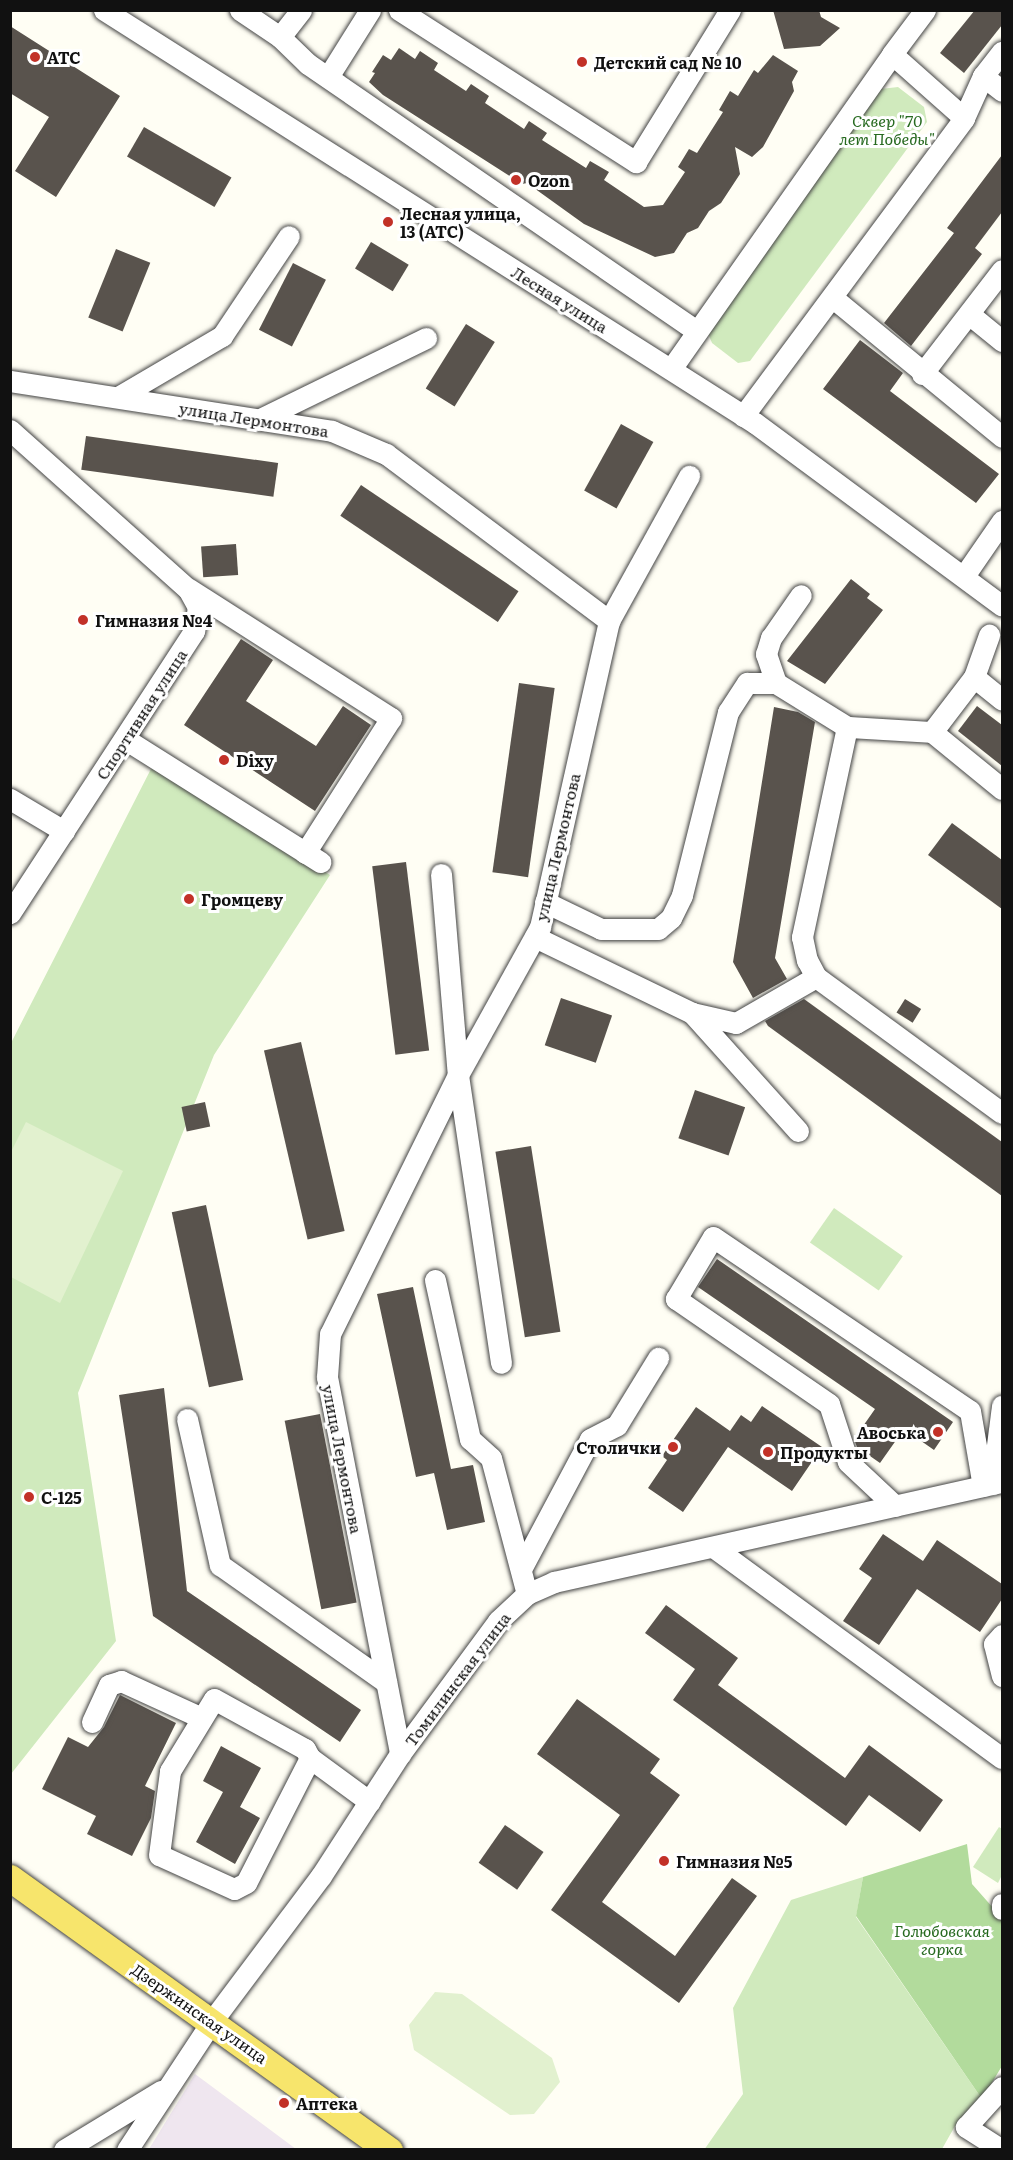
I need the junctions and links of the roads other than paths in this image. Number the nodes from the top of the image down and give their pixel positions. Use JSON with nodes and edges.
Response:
{"nodes":[{"id":1,"x":104,"y":10,"type":"edge"},
{"id":2,"x":240,"y":10,"type":"edge"},
{"id":3,"x":301,"y":10,"type":"edge"},
{"id":4,"x":370,"y":10,"type":"edge"},
{"id":5,"x":399,"y":10,"type":"edge"},
{"id":6,"x":730,"y":10,"type":"edge"},
{"id":7,"x":918,"y":13,"type":"edge"},
{"id":8,"x":280,"y":37,"type":"junction"},
{"id":9,"x":1002,"y":52,"type":"edge"},
{"id":10,"x":892,"y":54,"type":"junction"},
{"id":11,"x":983,"y":76,"type":"junction"},
{"id":12,"x":328,"y":77,"type":"junction"},
{"id":13,"x":1002,"y":91,"type":"edge"},
{"id":14,"x":964,"y":118,"type":"junction"},
{"id":15,"x":289,"y":236,"type":"dead end"},
{"id":16,"x":1002,"y":270,"type":"edge"},
{"id":17,"x":833,"y":298,"type":"junction"},
{"id":18,"x":969,"y":314,"type":"junction"},
{"id":19,"x":695,"y":330,"type":"junction"},
{"id":20,"x":426,"y":338,"type":"dead end"},
{"id":21,"x":1002,"y":341,"type":"edge"},
{"id":22,"x":671,"y":369,"type":"junction"},
{"id":23,"x":922,"y":374,"type":"junction"},
{"id":24,"x":10,"y":381,"type":"edge"},
{"id":25,"x":118,"y":397,"type":"junction"},
{"id":26,"x":743,"y":416,"type":"junction"},
{"id":27,"x":258,"y":420,"type":"junction"},
{"id":28,"x":10,"y":430,"type":"edge"},
{"id":29,"x":1002,"y":437,"type":"edge"},
{"id":30,"x":689,"y":476,"type":"dead end"},
{"id":31,"x":1002,"y":521,"type":"edge"},
{"id":32,"x":964,"y":576,"type":"junction"},
{"id":33,"x":188,"y":589,"type":"junction"},
{"id":34,"x":801,"y":595,"type":"dead end"},
{"id":35,"x":1002,"y":606,"type":"edge"},
{"id":36,"x":609,"y":621,"type":"junction"},
{"id":37,"x":989,"y":635,"type":"dead end"},
{"id":38,"x":974,"y":677,"type":"junction"},
{"id":39,"x":776,"y":683,"type":"junction"},
{"id":40,"x":1002,"y":700,"type":"edge"},
{"id":41,"x":847,"y":727,"type":"junction"},
{"id":42,"x":932,"y":732,"type":"junction"},
{"id":43,"x":125,"y":739,"type":"junction"},
{"id":44,"x":1002,"y":789,"type":"edge"},
{"id":45,"x":10,"y":799,"type":"edge"},
{"id":46,"x":64,"y":831,"type":"junction"},
{"id":47,"x":441,"y":874,"type":"dead end"},
{"id":48,"x":545,"y":902,"type":"junction"},
{"id":49,"x":10,"y":913,"type":"edge"},
{"id":50,"x":535,"y":937,"type":"junction"},
{"id":51,"x":816,"y":977,"type":"junction"},
{"id":52,"x":692,"y":1013,"type":"junction"},
{"id":53,"x":458,"y":1075,"type":"junction"},
{"id":54,"x":1002,"y":1113,"type":"edge"},
{"id":55,"x":798,"y":1131,"type":"dead end"},
{"id":56,"x":435,"y":1280,"type":"dead end"},
{"id":57,"x":658,"y":1358,"type":"dead end"},
{"id":58,"x":501,"y":1363,"type":"dead end"},
{"id":59,"x":1002,"y":1406,"type":"edge"},
{"id":60,"x":187,"y":1419,"type":"dead end"},
{"id":61,"x":992,"y":1484,"type":"edge"},
{"id":62,"x":895,"y":1506,"type":"junction"},
{"id":63,"x":716,"y":1549,"type":"junction"},
{"id":64,"x":521,"y":1569,"type":"junction"},
{"id":65,"x":527,"y":1594,"type":"junction"},
{"id":66,"x":1002,"y":1635,"type":"edge"},
{"id":67,"x":1002,"y":1676,"type":"edge"},
{"id":68,"x":386,"y":1682,"type":"junction"},
{"id":69,"x":202,"y":1718,"type":"junction"},
{"id":70,"x":92,"y":1722,"type":"dead end"},
{"id":71,"x":400,"y":1754,"type":"junction"},
{"id":72,"x":310,"y":1758,"type":"junction"},
{"id":73,"x":1002,"y":1758,"type":"edge"},
{"id":74,"x":370,"y":1802,"type":"junction"},
{"id":75,"x":10,"y":1878,"type":"edge"},
{"id":76,"x":212,"y":2021,"type":"junction"},
{"id":77,"x":1002,"y":2087,"type":"edge"},
{"id":78,"x":167,"y":2088,"type":"junction"},
{"id":79,"x":64,"y":2150,"type":"edge"},
{"id":80,"x":127,"y":2150,"type":"edge"},
{"id":81,"x":389,"y":2150,"type":"edge"},
{"id":82,"x":1002,"y":2150,"type":"edge"}],
"edges":[{"from":1,"to":22,"type":"street","name":"Лесная улица"},
{"from":2,"to":8,"type":"street"},
{"from":3,"to":8,"type":"street"},
{"from":4,"to":12,"type":"street"},
{"from":5,"to":6,"type":"street"},
{"from":7,"to":10,"type":"street"},
{"from":8,"to":12,"type":"street"},
{"from":9,"to":11,"type":"street"},
{"from":10,"to":14,"type":"street"},
{"from":10,"to":19,"type":"street"},
{"from":11,"to":13,"type":"street"},
{"from":11,"to":14,"type":"street"},
{"from":12,"to":19,"type":"street"},
{"from":14,"to":17,"type":"street"},
{"from":15,"to":25,"type":"street"},
{"from":16,"to":18,"type":"street"},
{"from":17,"to":23,"type":"street"},
{"from":17,"to":26,"type":"street"},
{"from":18,"to":21,"type":"street"},
{"from":18,"to":23,"type":"street"},
{"from":19,"to":22,"type":"street"},
{"from":20,"to":27,"type":"street"},
{"from":22,"to":26,"type":"street","name":"Лесная улица"},
{"from":23,"to":29,"type":"street"},
{"from":24,"to":25,"type":"street","name":"улица Лермонтова"},
{"from":25,"to":27,"type":"street","name":"улица Лермонтова"},
{"from":26,"to":32,"type":"street","name":"Лесная улица"},
{"from":27,"to":36,"type":"street","name":"улица Лермонтова"},
{"from":28,"to":33,"type":"street"},
{"from":30,"to":36,"type":"street"},
{"from":31,"to":32,"type":"street"},
{"from":32,"to":35,"type":"street","name":"Лесная улица"},
{"from":33,"to":43,"type":"street","name":"Спортивная улица"},
{"from":33,"to":43,"type":"street"},
{"from":34,"to":39,"type":"street"},
{"from":36,"to":48,"type":"street","name":"улица Лермонтова"},
{"from":37,"to":38,"type":"street"},
{"from":38,"to":40,"type":"street"},
{"from":38,"to":42,"type":"street"},
{"from":39,"to":41,"type":"street"},
{"from":39,"to":48,"type":"street"},
{"from":41,"to":42,"type":"street"},
{"from":41,"to":51,"type":"street"},
{"from":42,"to":44,"type":"street"},
{"from":43,"to":46,"type":"street","name":"Спортивная улица"},
{"from":45,"to":46,"type":"street"},
{"from":46,"to":49,"type":"street","name":"Спортивная улица"},
{"from":47,"to":53,"type":"street"},
{"from":48,"to":50,"type":"street","name":"улица Лермонтова"},
{"from":50,"to":52,"type":"street"},
{"from":50,"to":53,"type":"street","name":"улица Лермонтова"},
{"from":51,"to":52,"type":"street"},
{"from":51,"to":54,"type":"street"},
{"from":52,"to":55,"type":"street"},
{"from":53,"to":58,"type":"street"},
{"from":53,"to":68,"type":"street","name":"улица Лермонтова"},
{"from":56,"to":64,"type":"street"},
{"from":57,"to":64,"type":"street"},
{"from":59,"to":61,"type":"street"},
{"from":60,"to":68,"type":"street"},
{"from":61,"to":62,"type":"street","name":"Томилинская улица"},
{"from":61,"to":62,"type":"street"},
{"from":62,"to":63,"type":"street","name":"Томилинская улица"},
{"from":63,"to":65,"type":"street","name":"Томилинская улица"},
{"from":63,"to":73,"type":"street"},
{"from":64,"to":65,"type":"street"},
{"from":65,"to":71,"type":"street","name":"Томилинская улица"},
{"from":66,"to":67,"type":"street"},
{"from":68,"to":71,"type":"street","name":"улица Лермонтова"},
{"from":69,"to":70,"type":"street"},
{"from":69,"to":72,"type":"street"},
{"from":69,"to":72,"type":"street"},
{"from":71,"to":74,"type":"street","name":"Томилинская улица"},
{"from":72,"to":74,"type":"street"},
{"from":74,"to":76,"type":"street","name":"Томилинская улица"},
{"from":75,"to":76,"type":"main road","name":"Дзержинская улица"},
{"from":76,"to":78,"type":"street","name":"Томилинская улица"},
{"from":76,"to":81,"type":"main road","name":"Дзержинская улица"},
{"from":77,"to":82,"type":"street"},
{"from":78,"to":79,"type":"street"},
{"from":78,"to":80,"type":"street","name":"Томилинская улица"}]}
